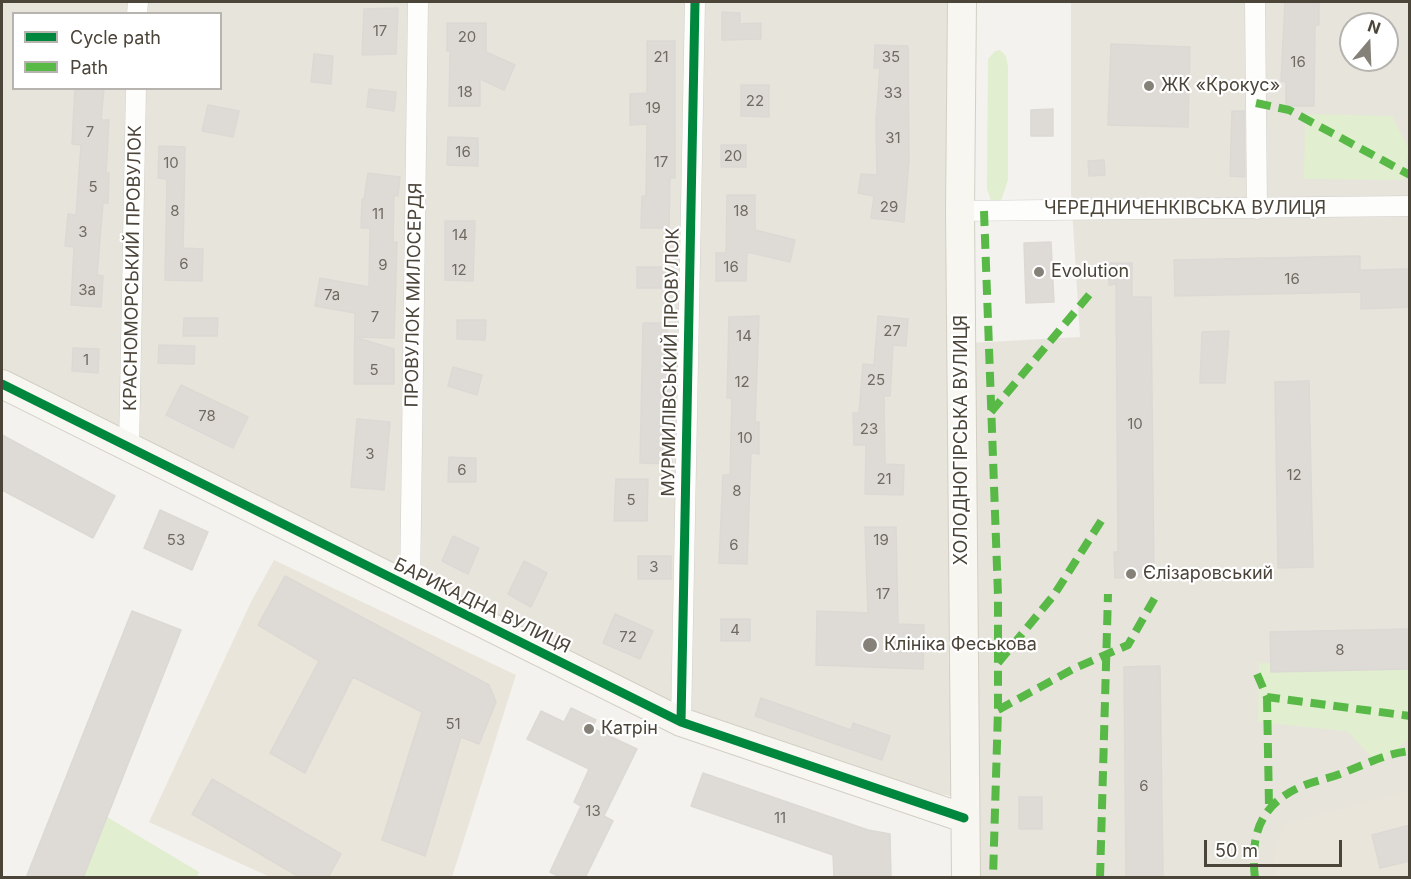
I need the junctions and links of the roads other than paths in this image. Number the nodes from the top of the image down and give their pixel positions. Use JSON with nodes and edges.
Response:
{"nodes":[{"id":1,"x":418,"y":2,"type":"edge"},
{"id":2,"x":695,"y":2,"type":"edge"},
{"id":3,"x":962,"y":2,"type":"edge"},
{"id":4,"x":1256,"y":2,"type":"edge"},
{"id":5,"x":136,"y":90,"type":"edge"},
{"id":6,"x":1410,"y":206,"type":"edge"},
{"id":7,"x":1257,"y":209,"type":"junction"},
{"id":8,"x":960,"y":211,"type":"junction"},
{"id":9,"x":2,"y":384,"type":"edge"},
{"id":10,"x":129,"y":448,"type":"junction"},
{"id":11,"x":410,"y":589,"type":"junction"},
{"id":12,"x":681,"y":722,"type":"junction"},
{"id":13,"x":964,"y":818,"type":"junction"},
{"id":14,"x":966,"y":878,"type":"edge"}],
"edges":[{"from":1,"to":11,"type":"street","name":"ПРОВУЛОК МИЛОСЕРДЯ"},
{"from":2,"to":12,"type":"street","name":"МУРМИЛІВСЬКИЙ ПРОВУЛОК"},
{"from":3,"to":8,"type":"street","name":"ХОЛОДНОГІРСЬКА ВУЛИЦЯ"},
{"from":4,"to":7,"type":"street"},
{"from":5,"to":10,"type":"street","name":"КРАСНОМОРСЬКИЙ ПРОВУЛОК"},
{"from":6,"to":7,"type":"street","name":"ЧЕРЕДНИЧЕНКІВСЬКА ВУЛИЦЯ"},
{"from":7,"to":8,"type":"street","name":"ЧЕРЕДНИЧЕНКІВСЬКА ВУЛИЦЯ"},
{"from":8,"to":13,"type":"street","name":"ХОЛОДНОГІРСЬКА ВУЛИЦЯ"},
{"from":9,"to":10,"type":"street","name":"БАРИКАДНА ВУЛИЦЯ"},
{"from":10,"to":11,"type":"street","name":"БАРИКАДНА ВУЛИЦЯ"},
{"from":11,"to":12,"type":"street","name":"БАРИКАДНА ВУЛИЦЯ"},
{"from":12,"to":13,"type":"street","name":"БАРИКАДНА ВУЛИЦЯ"},
{"from":13,"to":14,"type":"street","name":"ХОЛОДНОГІРСЬКА ВУЛИЦЯ"}]}
